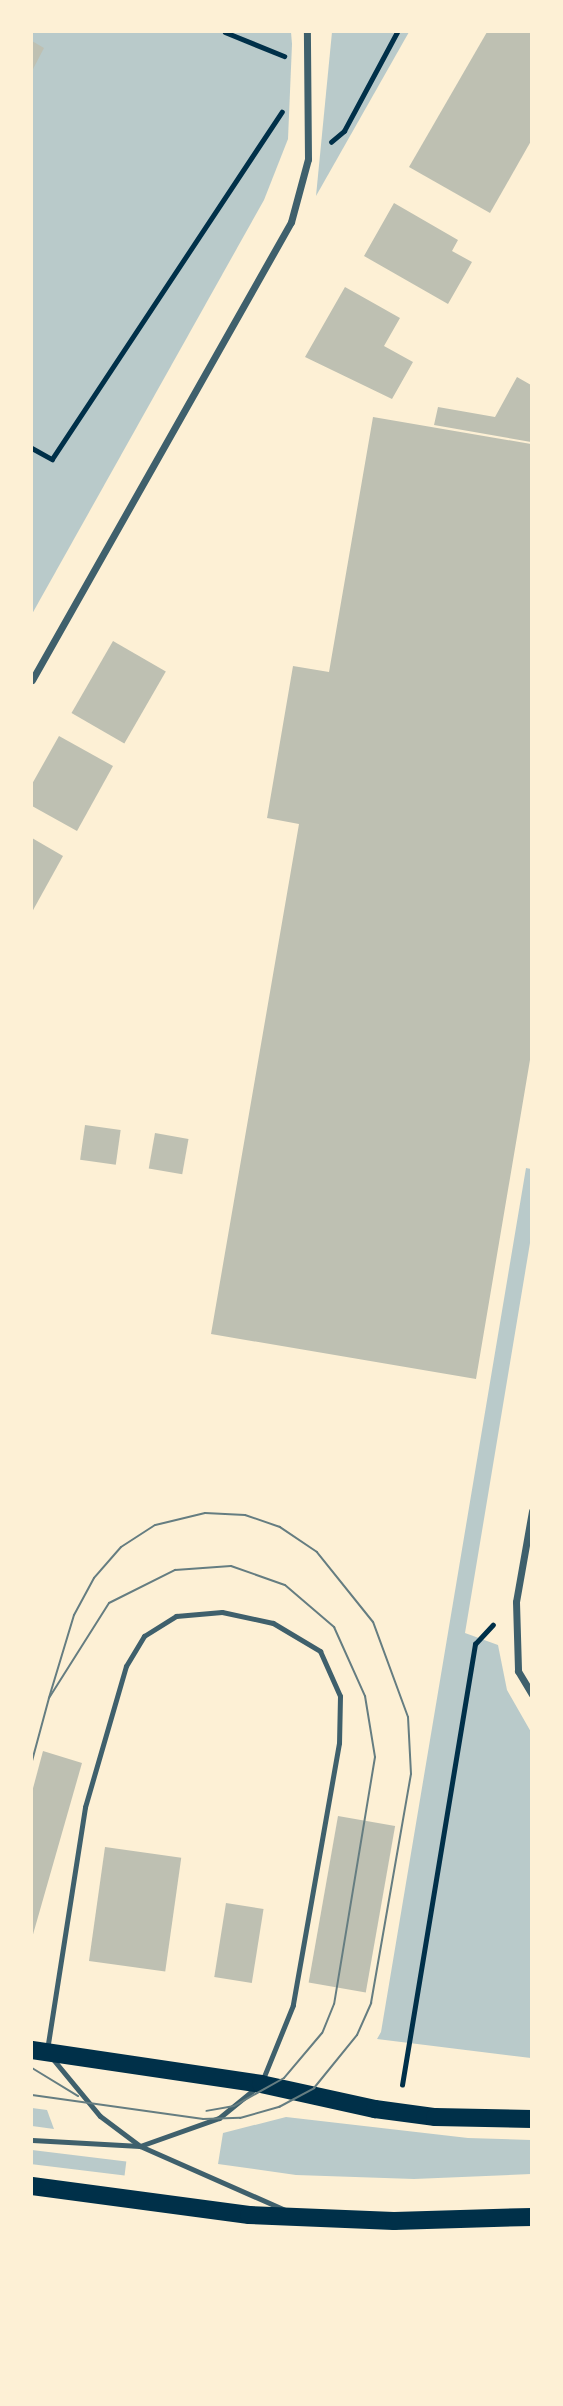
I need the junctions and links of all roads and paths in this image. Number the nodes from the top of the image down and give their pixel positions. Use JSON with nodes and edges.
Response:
{"nodes":[{"id":1,"x":225,"y":32,"type":"edge"},
{"id":2,"x":307,"y":32,"type":"edge"},
{"id":3,"x":397,"y":32,"type":"edge"},
{"id":4,"x":310,"y":64,"type":"junction"},
{"id":5,"x":286,"y":106,"type":"dead end"},
{"id":6,"x":308,"y":159,"type":"junction"},
{"id":7,"x":32,"y":448,"type":"edge"},
{"id":8,"x":32,"y":680,"type":"edge"},
{"id":9,"x":531,"y":1511,"type":"edge"},
{"id":10,"x":516,"y":1602,"type":"junction"},
{"id":11,"x":531,"y":1694,"type":"edge"},
{"id":12,"x":39,"y":2051,"type":"edge"},
{"id":13,"x":261,"y":2084,"type":"junction"},
{"id":14,"x":398,"y":2112,"type":"junction"},
{"id":15,"x":531,"y":2119,"type":"edge"},
{"id":16,"x":32,"y":2140,"type":"edge"},
{"id":17,"x":140,"y":2146,"type":"junction"},
{"id":18,"x":32,"y":2186,"type":"edge"},
{"id":19,"x":531,"y":2217,"type":"edge"},
{"id":20,"x":304,"y":2218,"type":"junction"}],
"edges":[{"from":1,"to":4,"type":"path"},
{"from":2,"to":4,"type":"street"},
{"from":3,"to":6,"type":"path"},
{"from":4,"to":6,"type":"street"},
{"from":5,"to":7,"type":"path"},
{"from":6,"to":8,"type":"street"},
{"from":9,"to":10,"type":"street"},
{"from":10,"to":11,"type":"street"},
{"from":10,"to":14,"type":"path"},
{"from":12,"to":13,"type":"main road"},
{"from":12,"to":13,"type":"lane"},
{"from":12,"to":17,"type":"lane"},
{"from":13,"to":14,"type":"main road"},
{"from":13,"to":17,"type":"lane"},
{"from":14,"to":15,"type":"main road"},
{"from":16,"to":17,"type":"lane"},
{"from":17,"to":20,"type":"lane"},
{"from":18,"to":20,"type":"main road"},
{"from":19,"to":20,"type":"main road"}]}
